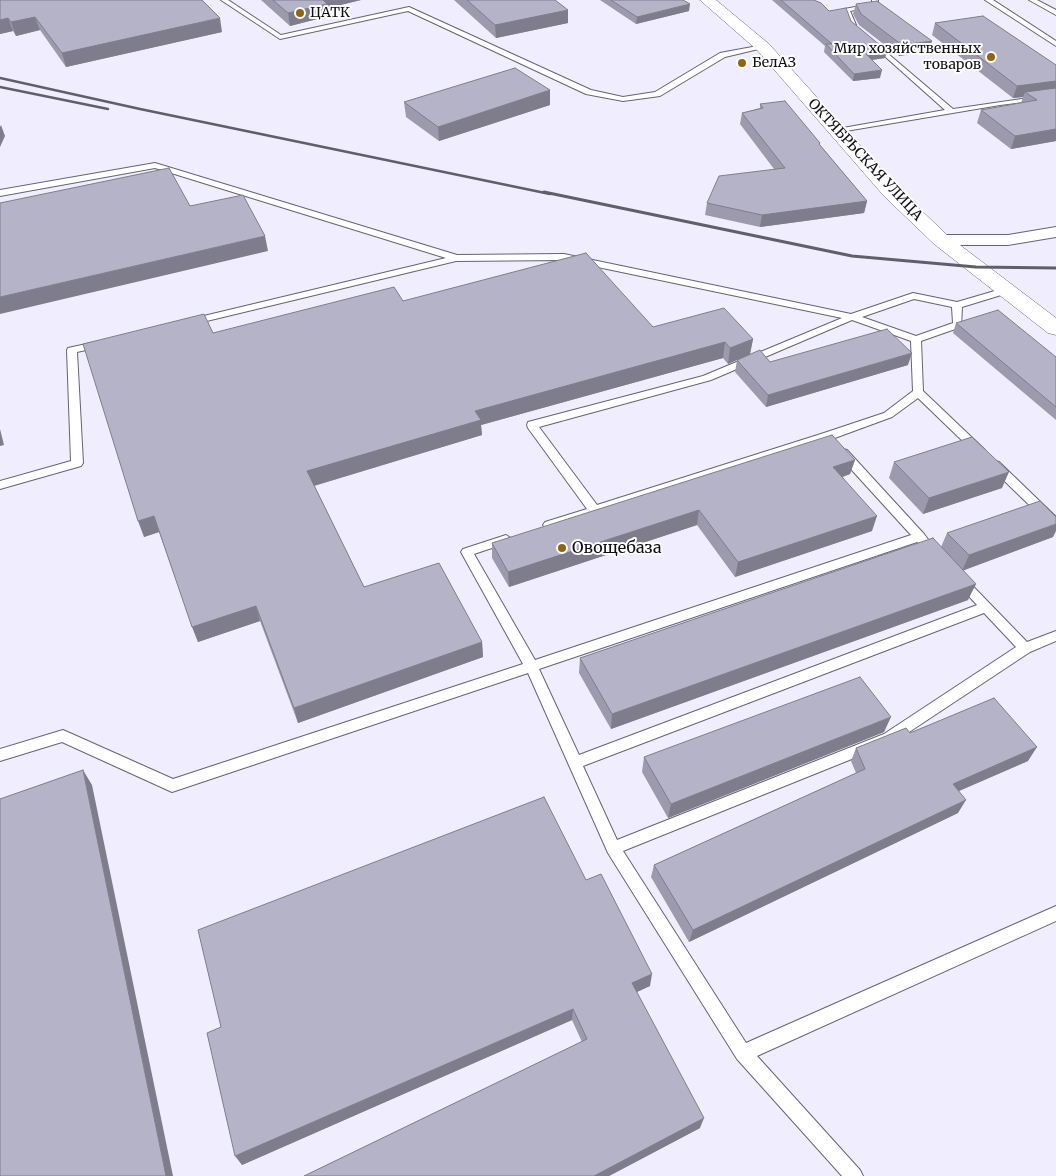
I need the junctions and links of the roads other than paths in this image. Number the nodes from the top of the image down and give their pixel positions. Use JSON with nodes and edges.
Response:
{"nodes":[{"id":1,"x":224,"y":0,"type":"edge"},
{"id":2,"x":707,"y":0,"type":"edge"},
{"id":3,"x":875,"y":0,"type":"edge"},
{"id":4,"x":988,"y":0,"type":"edge"},
{"id":5,"x":1032,"y":0,"type":"edge"},
{"id":6,"x":1056,"y":13,"type":"edge"},
{"id":7,"x":861,"y":33,"type":"edge"},
{"id":8,"x":868,"y":39,"type":"edge"},
{"id":9,"x":1056,"y":44,"type":"edge"},
{"id":10,"x":763,"y":47,"type":"junction"},
{"id":11,"x":1056,"y":96,"type":"edge"},
{"id":12,"x":952,"y":112,"type":"junction"},
{"id":13,"x":837,"y":131,"type":"junction"},
{"id":14,"x":0,"y":194,"type":"edge"},
{"id":15,"x":1056,"y":232,"type":"edge"},
{"id":16,"x":941,"y":240,"type":"junction"},
{"id":17,"x":456,"y":258,"type":"junction"},
{"id":18,"x":1008,"y":290,"type":"junction"},
{"id":19,"x":957,"y":305,"type":"junction"},
{"id":20,"x":852,"y":317,"type":"junction"},
{"id":21,"x":178,"y":325,"type":"edge"},
{"id":22,"x":1056,"y":328,"type":"edge"},
{"id":23,"x":916,"y":339,"type":"junction"},
{"id":24,"x":111,"y":341,"type":"edge"},
{"id":25,"x":918,"y":392,"type":"junction"},
{"id":26,"x":828,"y":436,"type":"junction"},
{"id":27,"x":0,"y":485,"type":"edge"},
{"id":28,"x":594,"y":510,"type":"junction"},
{"id":29,"x":1056,"y":524,"type":"edge"},
{"id":30,"x":540,"y":528,"type":"edge"},
{"id":31,"x":522,"y":534,"type":"edge"},
{"id":32,"x":920,"y":537,"type":"junction"},
{"id":33,"x":933,"y":551,"type":"edge"},
{"id":34,"x":953,"y":572,"type":"edge"},
{"id":35,"x":986,"y":607,"type":"junction"},
{"id":36,"x":1056,"y":636,"type":"edge"},
{"id":37,"x":1025,"y":648,"type":"junction"},
{"id":38,"x":531,"y":665,"type":"junction"},
{"id":39,"x":0,"y":754,"type":"edge"},
{"id":40,"x":575,"y":763,"type":"junction"},
{"id":41,"x":613,"y":848,"type":"junction"},
{"id":42,"x":1056,"y":913,"type":"edge"},
{"id":43,"x":743,"y":1053,"type":"junction"},
{"id":44,"x":854,"y":1176,"type":"edge"}],
"edges":[{"from":1,"to":10,"type":"lane"},
{"from":2,"to":10,"type":"street","name":"ОКТЯБРЬСКАЯ УЛИЦА"},
{"from":3,"to":7,"type":"lane"},
{"from":4,"to":9,"type":"lane"},
{"from":5,"to":6,"type":"lane"},
{"from":8,"to":12,"type":"lane"},
{"from":10,"to":13,"type":"street","name":"ОКТЯБРЬСКАЯ УЛИЦА"},
{"from":11,"to":12,"type":"lane"},
{"from":12,"to":13,"type":"lane"},
{"from":13,"to":16,"type":"street","name":"ОКТЯБРЬСКАЯ УЛИЦА"},
{"from":14,"to":17,"type":"lane"},
{"from":15,"to":16,"type":"street"},
{"from":16,"to":18,"type":"street","name":"ОКТЯБРЬСКАЯ УЛИЦА"},
{"from":17,"to":20,"type":"lane"},
{"from":17,"to":21,"type":"lane"},
{"from":18,"to":19,"type":"lane"},
{"from":18,"to":22,"type":"street","name":"ОКТЯБРЬСКАЯ УЛИЦА"},
{"from":19,"to":20,"type":"lane"},
{"from":19,"to":23,"type":"lane"},
{"from":20,"to":23,"type":"lane"},
{"from":20,"to":28,"type":"lane"},
{"from":23,"to":25,"type":"lane"},
{"from":24,"to":27,"type":"lane"},
{"from":25,"to":26,"type":"lane"},
{"from":25,"to":29,"type":"lane"},
{"from":26,"to":28,"type":"lane"},
{"from":26,"to":32,"type":"lane"},
{"from":28,"to":30,"type":"lane"},
{"from":31,"to":38,"type":"lane"},
{"from":32,"to":33,"type":"lane"},
{"from":32,"to":38,"type":"lane"},
{"from":34,"to":35,"type":"lane"},
{"from":35,"to":37,"type":"lane"},
{"from":35,"to":40,"type":"lane"},
{"from":36,"to":37,"type":"lane"},
{"from":37,"to":41,"type":"lane"},
{"from":38,"to":39,"type":"lane"},
{"from":38,"to":40,"type":"lane"},
{"from":40,"to":41,"type":"lane"},
{"from":41,"to":43,"type":"lane"},
{"from":42,"to":43,"type":"lane"},
{"from":43,"to":44,"type":"lane"}]}
